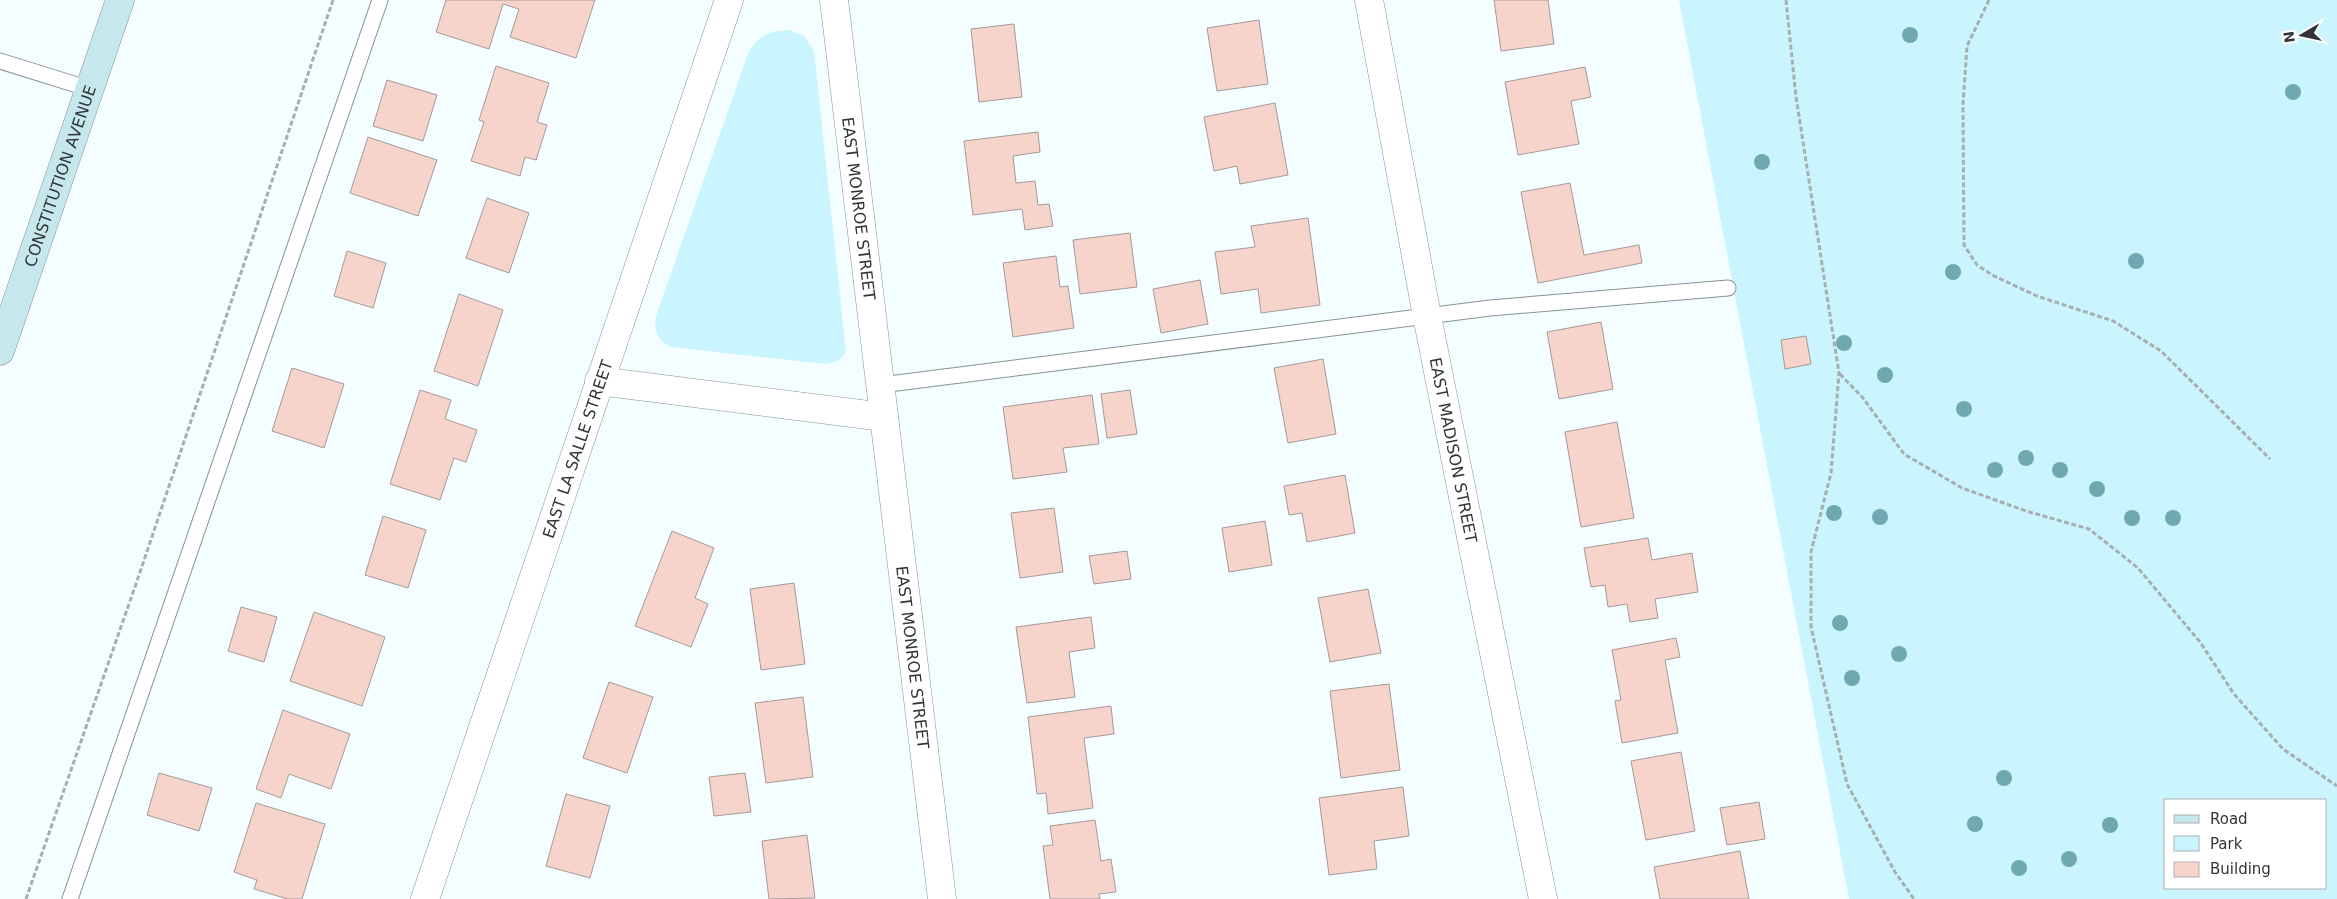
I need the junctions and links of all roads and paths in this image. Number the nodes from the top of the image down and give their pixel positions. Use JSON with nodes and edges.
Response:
{"nodes":[{"id":1,"x":120,"y":0,"type":"edge"},
{"id":2,"x":332,"y":0,"type":"edge"},
{"id":3,"x":380,"y":0,"type":"edge"},
{"id":4,"x":729,"y":0,"type":"edge"},
{"id":5,"x":834,"y":0,"type":"edge"},
{"id":6,"x":1369,"y":0,"type":"edge"},
{"id":7,"x":1786,"y":0,"type":"edge"},
{"id":8,"x":1989,"y":0,"type":"edge"},
{"id":9,"x":0,"y":60,"type":"edge"},
{"id":10,"x":90,"y":89,"type":"junction"},
{"id":11,"x":1728,"y":288,"type":"dead end"},
{"id":12,"x":1427,"y":316,"type":"junction"},
{"id":13,"x":1,"y":344,"type":"edge"},
{"id":14,"x":1839,"y":374,"type":"junction"},
{"id":15,"x":599,"y":381,"type":"junction"},
{"id":16,"x":881,"y":385,"type":"junction"},
{"id":17,"x":884,"y":417,"type":"junction"},
{"id":18,"x":2270,"y":459,"type":"dead end"},
{"id":19,"x":2337,"y":786,"type":"edge"},
{"id":20,"x":26,"y":899,"type":"edge"},
{"id":21,"x":70,"y":899,"type":"edge"},
{"id":22,"x":425,"y":899,"type":"edge"},
{"id":23,"x":942,"y":899,"type":"edge"},
{"id":24,"x":1543,"y":899,"type":"edge"},
{"id":25,"x":1914,"y":899,"type":"edge"}],
"edges":[{"from":1,"to":10,"type":"main road","name":"CONSTITUTION AVENUE"},
{"from":2,"to":20,"type":"path"},
{"from":3,"to":21,"type":"lane"},
{"from":4,"to":15,"type":"street","name":"EAST LA SALLE STREET"},
{"from":5,"to":16,"type":"street","name":"EAST MONROE STREET"},
{"from":6,"to":12,"type":"street","name":"EAST MADISON STREET"},
{"from":7,"to":14,"type":"path"},
{"from":8,"to":18,"type":"path"},
{"from":9,"to":10,"type":"lane"},
{"from":10,"to":13,"type":"main road","name":"CONSTITUTION AVENUE"},
{"from":11,"to":12,"type":"lane"},
{"from":12,"to":16,"type":"lane"},
{"from":12,"to":24,"type":"street","name":"EAST MADISON STREET"},
{"from":14,"to":19,"type":"path"},
{"from":14,"to":25,"type":"path"},
{"from":15,"to":17,"type":"street"},
{"from":15,"to":22,"type":"street","name":"EAST LA SALLE STREET"},
{"from":16,"to":17,"type":"street","name":"EAST MONROE STREET"},
{"from":17,"to":23,"type":"street","name":"EAST MONROE STREET"}]}
